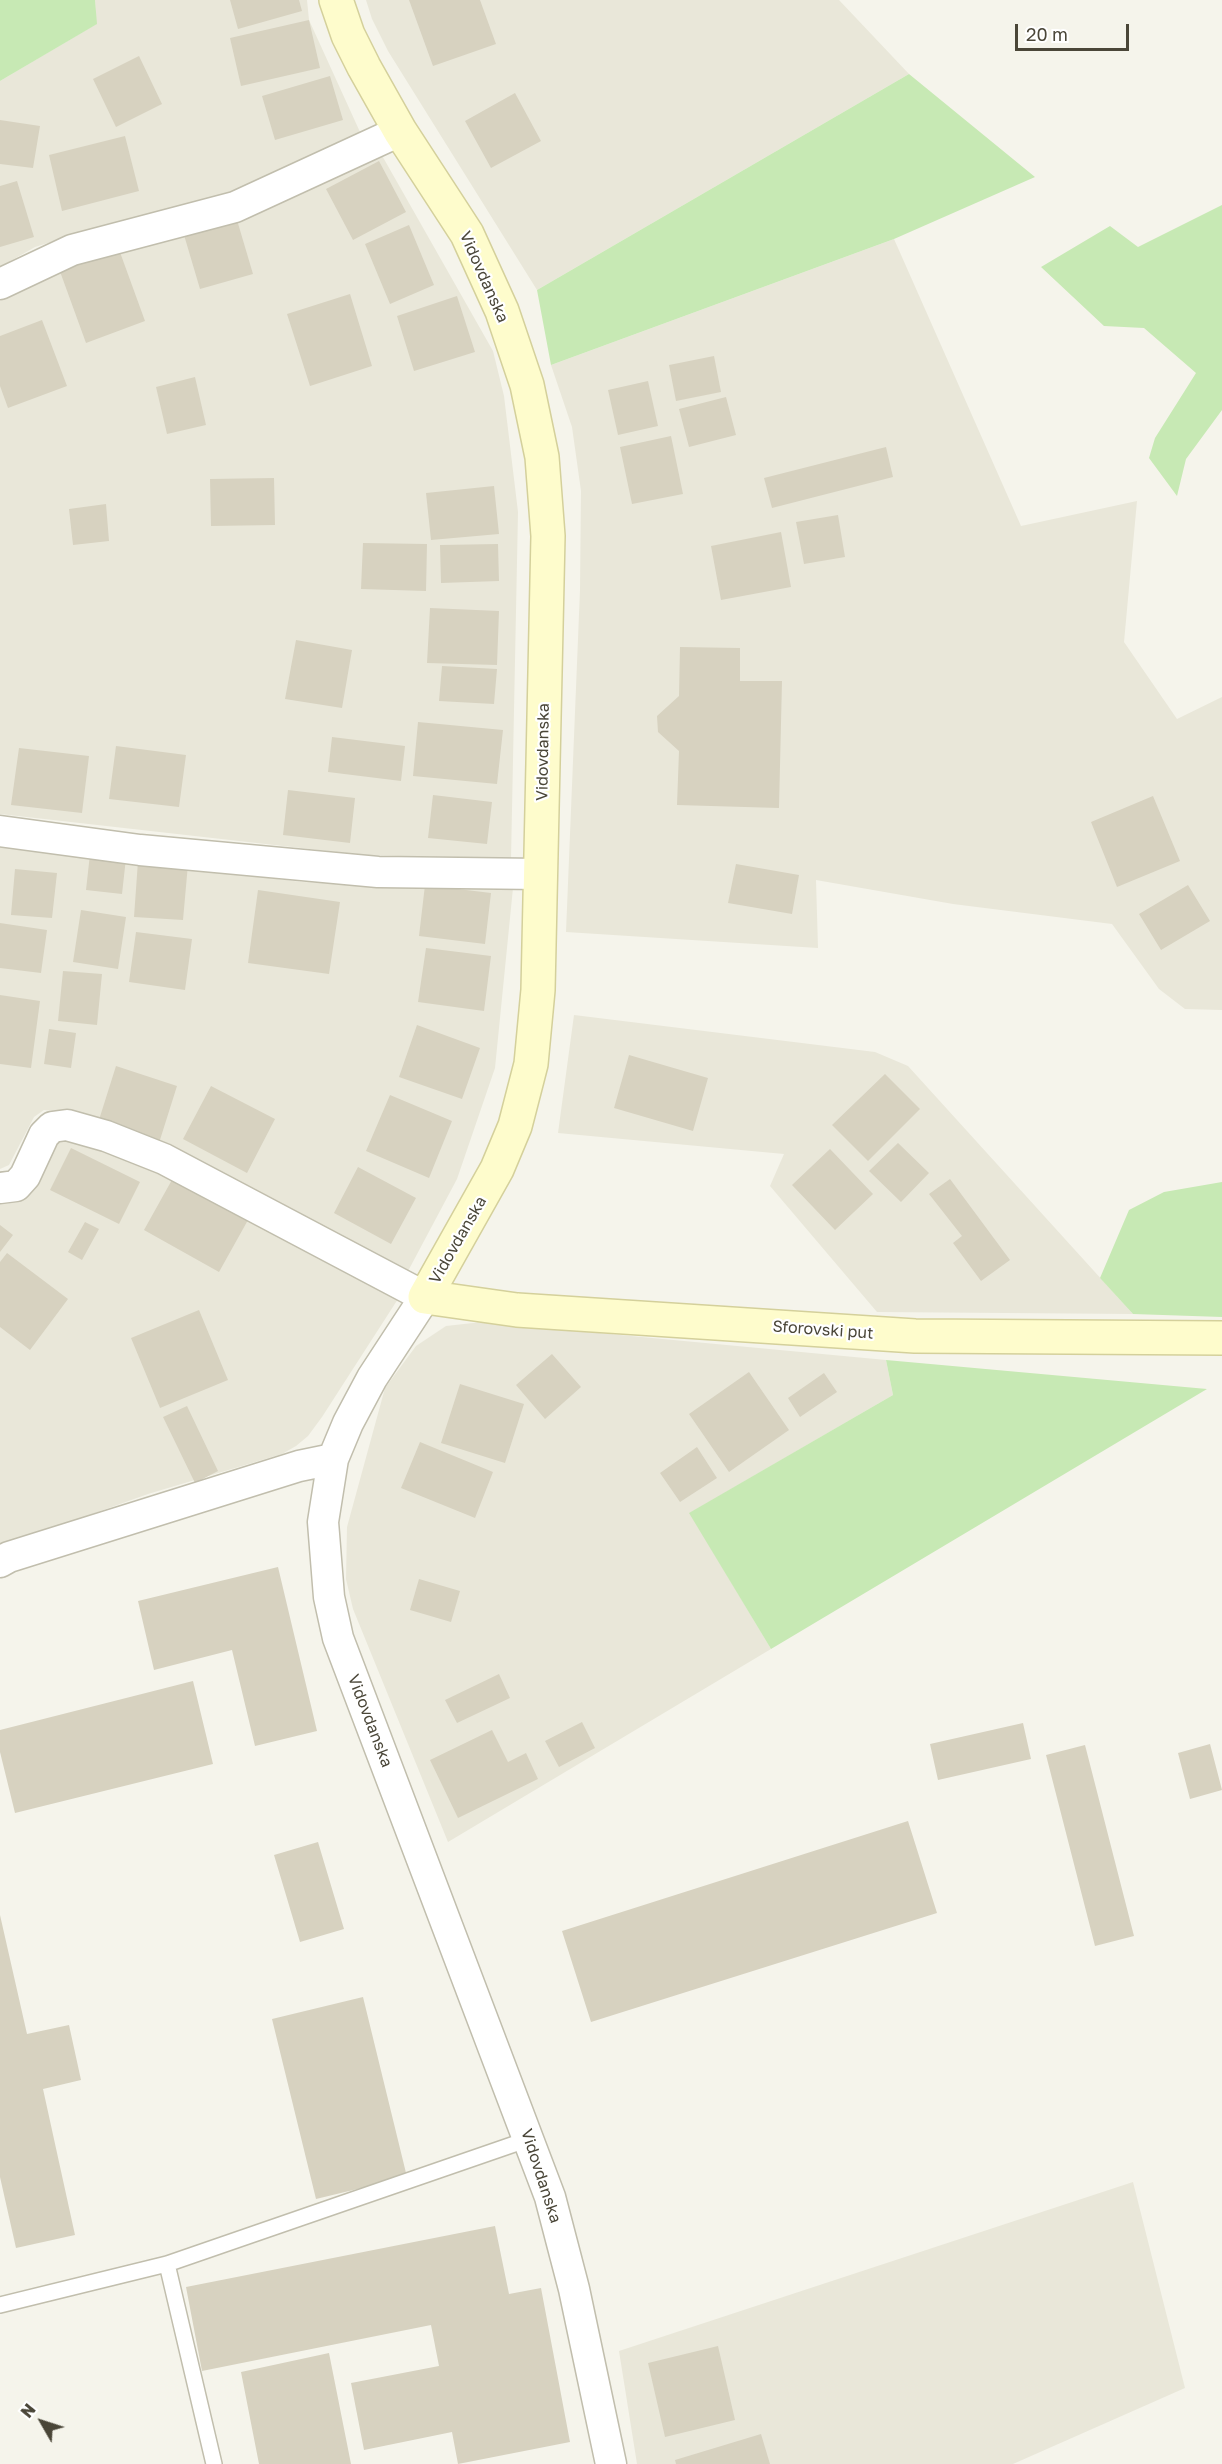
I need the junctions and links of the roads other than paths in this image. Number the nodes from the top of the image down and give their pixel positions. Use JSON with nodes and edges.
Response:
{"nodes":[{"id":1,"x":336,"y":0,"type":"edge"},
{"id":2,"x":400,"y":131,"type":"junction"},
{"id":3,"x":0,"y":284,"type":"edge"},
{"id":4,"x":0,"y":831,"type":"edge"},
{"id":5,"x":540,"y":874,"type":"junction"},
{"id":6,"x":0,"y":1188,"type":"edge"},
{"id":7,"x":425,"y":1298,"type":"junction"},
{"id":8,"x":1222,"y":1338,"type":"edge"},
{"id":9,"x":333,"y":1459,"type":"junction"},
{"id":10,"x":0,"y":1562,"type":"edge"},
{"id":11,"x":529,"y":2139,"type":"junction"},
{"id":12,"x":167,"y":2264,"type":"junction"},
{"id":13,"x":0,"y":2305,"type":"edge"},
{"id":14,"x":214,"y":2464,"type":"edge"},
{"id":15,"x":610,"y":2464,"type":"edge"}],
"edges":[{"from":1,"to":2,"type":"street","name":"Vidovdanska"},
{"from":2,"to":3,"type":"street"},
{"from":2,"to":5,"type":"street","name":"Vidovdanska"},
{"from":4,"to":5,"type":"street"},
{"from":5,"to":7,"type":"street","name":"Vidovdanska"},
{"from":6,"to":7,"type":"street"},
{"from":7,"to":8,"type":"street","name":"Sforovski put"},
{"from":7,"to":9,"type":"street","name":"Vidovdanska"},
{"from":9,"to":10,"type":"street"},
{"from":9,"to":11,"type":"street","name":"Vidovdanska"},
{"from":11,"to":12,"type":"lane"},
{"from":11,"to":15,"type":"street","name":"Vidovdanska"},
{"from":12,"to":13,"type":"lane"},
{"from":12,"to":14,"type":"lane"}]}
